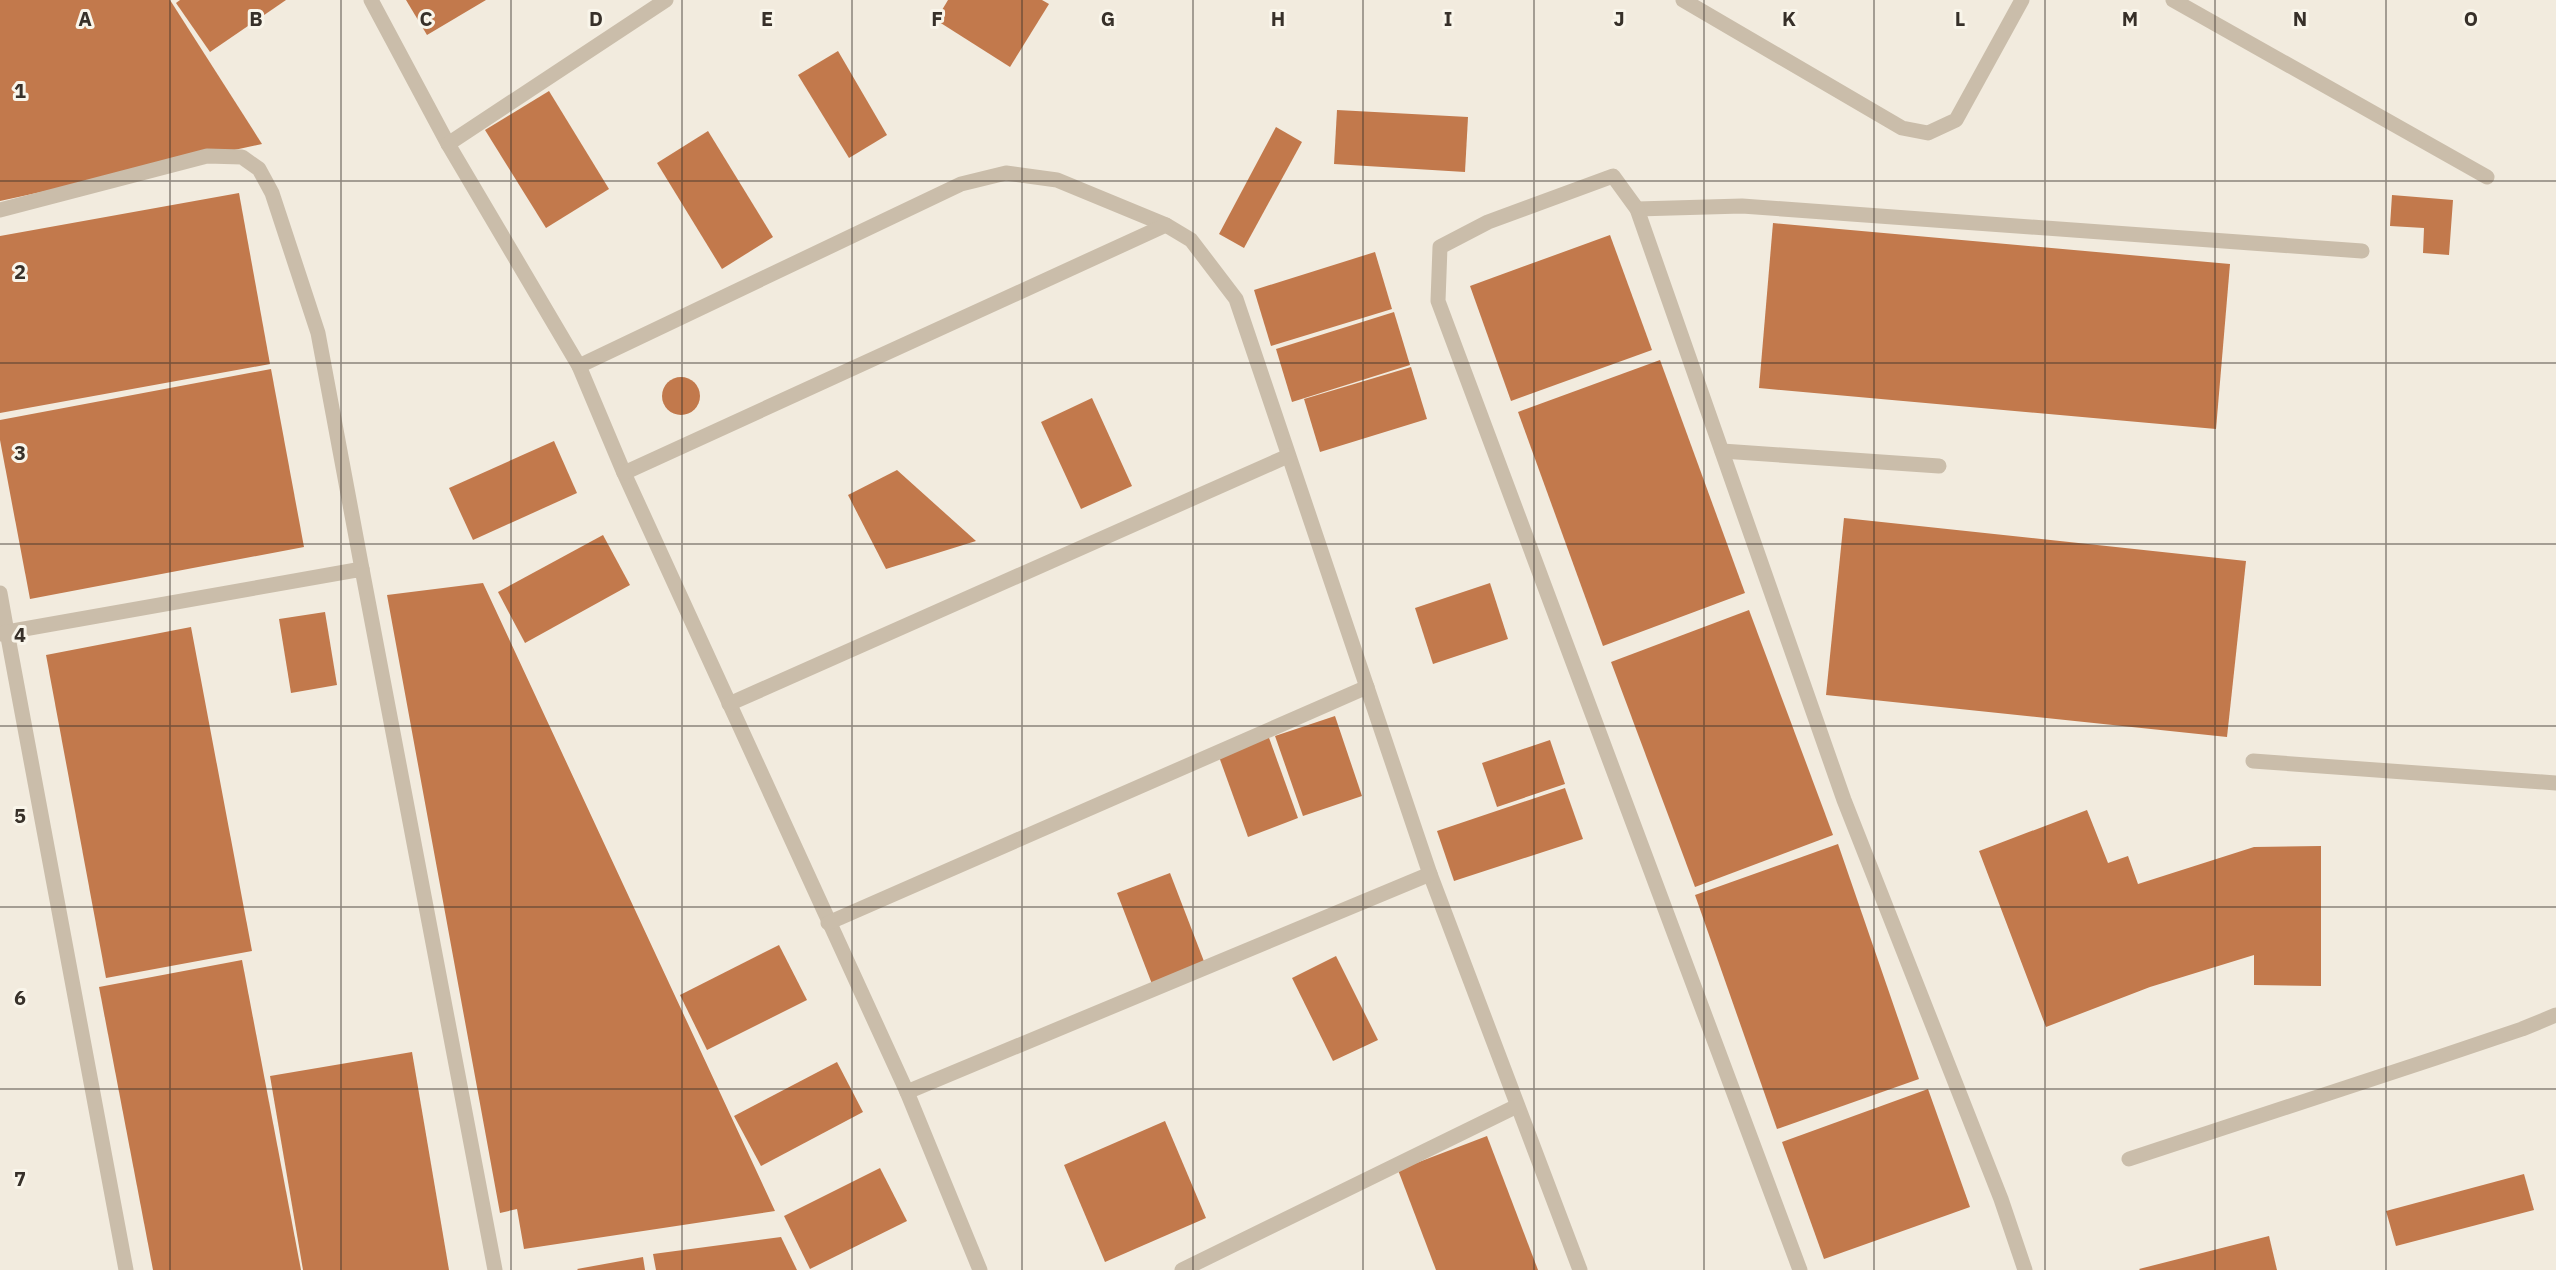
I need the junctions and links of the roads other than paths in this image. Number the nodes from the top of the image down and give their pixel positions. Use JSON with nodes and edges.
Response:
{"nodes":[{"id":1,"x":371,"y":0,"type":"edge"},
{"id":2,"x":666,"y":0,"type":"edge"},
{"id":3,"x":1683,"y":0,"type":"edge"},
{"id":4,"x":2022,"y":0,"type":"edge"},
{"id":5,"x":2173,"y":0,"type":"edge"},
{"id":6,"x":448,"y":144,"type":"junction"},
{"id":7,"x":2487,"y":177,"type":"dead end"},
{"id":8,"x":1637,"y":209,"type":"junction"},
{"id":9,"x":0,"y":210,"type":"edge"},
{"id":10,"x":1166,"y":225,"type":"junction"},
{"id":11,"x":2362,"y":250,"type":"dead end"},
{"id":12,"x":579,"y":366,"type":"junction"},
{"id":13,"x":1722,"y":451,"type":"junction"},
{"id":14,"x":1288,"y":456,"type":"junction"},
{"id":15,"x":1939,"y":466,"type":"dead end"},
{"id":16,"x":624,"y":472,"type":"junction"},
{"id":17,"x":362,"y":569,"type":"junction"},
{"id":18,"x":0,"y":593,"type":"edge"},
{"id":19,"x":4,"y":633,"type":"edge"},
{"id":20,"x":1367,"y":687,"type":"junction"},
{"id":21,"x":729,"y":704,"type":"junction"},
{"id":22,"x":2253,"y":761,"type":"dead end"},
{"id":23,"x":2556,"y":783,"type":"edge"},
{"id":24,"x":1430,"y":874,"type":"junction"},
{"id":25,"x":828,"y":922,"type":"junction"},
{"id":26,"x":2556,"y":1015,"type":"edge"},
{"id":27,"x":907,"y":1092,"type":"junction"},
{"id":28,"x":1517,"y":1106,"type":"junction"},
{"id":29,"x":2129,"y":1159,"type":"dead end"},
{"id":30,"x":126,"y":1270,"type":"edge"},
{"id":31,"x":495,"y":1270,"type":"edge"},
{"id":32,"x":980,"y":1270,"type":"edge"},
{"id":33,"x":1182,"y":1270,"type":"edge"},
{"id":34,"x":1580,"y":1270,"type":"edge"},
{"id":35,"x":1800,"y":1270,"type":"edge"},
{"id":36,"x":2025,"y":1270,"type":"edge"}],
"edges":[{"from":1,"to":6,"type":"street"},
{"from":2,"to":6,"type":"street"},
{"from":3,"to":4,"type":"street"},
{"from":5,"to":7,"type":"street"},
{"from":6,"to":12,"type":"street"},
{"from":8,"to":11,"type":"street"},
{"from":8,"to":13,"type":"street"},
{"from":8,"to":35,"type":"street"},
{"from":9,"to":17,"type":"street"},
{"from":10,"to":12,"type":"street"},
{"from":10,"to":14,"type":"street"},
{"from":10,"to":16,"type":"street"},
{"from":12,"to":16,"type":"street"},
{"from":13,"to":15,"type":"street"},
{"from":13,"to":36,"type":"street"},
{"from":14,"to":20,"type":"street"},
{"from":14,"to":21,"type":"street"},
{"from":16,"to":21,"type":"street"},
{"from":17,"to":19,"type":"street"},
{"from":17,"to":31,"type":"street"},
{"from":18,"to":19,"type":"street"},
{"from":19,"to":30,"type":"street"},
{"from":20,"to":24,"type":"street"},
{"from":20,"to":25,"type":"street"},
{"from":21,"to":25,"type":"street"},
{"from":22,"to":23,"type":"street"},
{"from":24,"to":27,"type":"street"},
{"from":24,"to":28,"type":"street"},
{"from":25,"to":27,"type":"street"},
{"from":26,"to":29,"type":"street"},
{"from":27,"to":32,"type":"street"},
{"from":28,"to":33,"type":"street"},
{"from":28,"to":34,"type":"street"}]}
